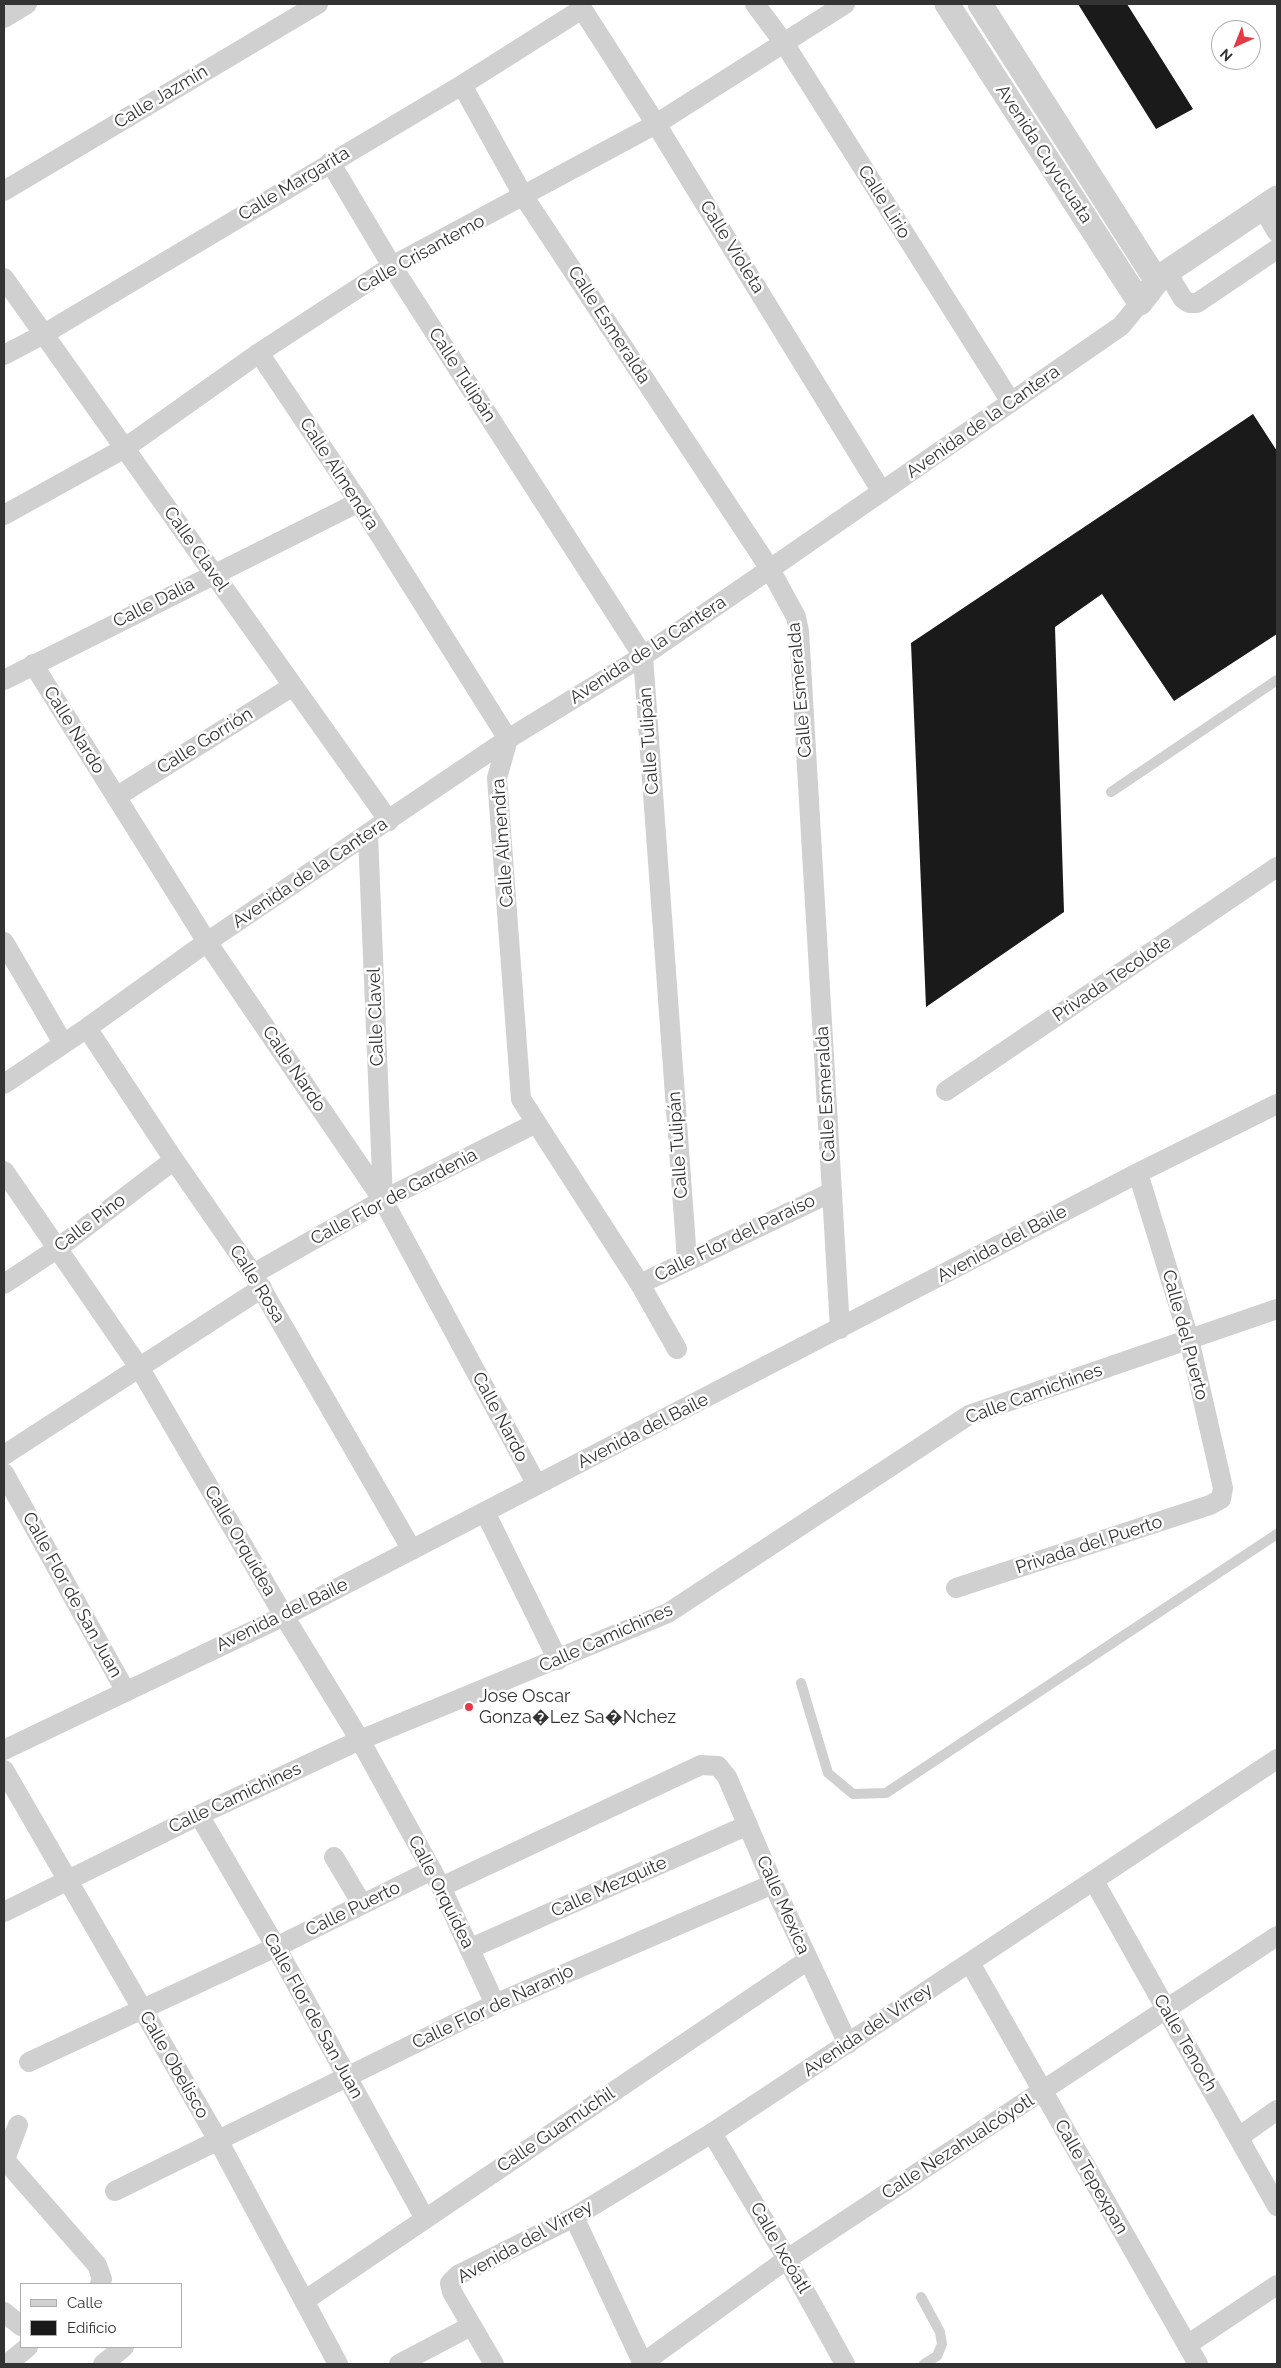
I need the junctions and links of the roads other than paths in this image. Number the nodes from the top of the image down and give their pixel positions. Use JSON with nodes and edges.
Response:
{"nodes":[{"id":1,"x":27,"y":4,"type":"edge"},
{"id":2,"x":318,"y":4,"type":"edge"},
{"id":3,"x":755,"y":4,"type":"edge"},
{"id":4,"x":845,"y":4,"type":"edge"},
{"id":5,"x":947,"y":4,"type":"edge"},
{"id":6,"x":980,"y":4,"type":"edge"},
{"id":7,"x":580,"y":6,"type":"edge"},
{"id":8,"x":4,"y":18,"type":"edge"},
{"id":9,"x":784,"y":43,"type":"junction"},
{"id":10,"x":462,"y":85,"type":"junction"},
{"id":11,"x":656,"y":124,"type":"junction"},
{"id":12,"x":330,"y":162,"type":"junction"},
{"id":13,"x":4,"y":191,"type":"edge"},
{"id":14,"x":524,"y":197,"type":"junction"},
{"id":15,"x":1270,"y":203,"type":"edge"},
{"id":16,"x":1277,"y":232,"type":"edge"},
{"id":17,"x":1277,"y":249,"type":"edge"},
{"id":18,"x":392,"y":266,"type":"junction"},
{"id":19,"x":1162,"y":276,"type":"junction"},
{"id":20,"x":4,"y":278,"type":"edge"},
{"id":21,"x":1140,"y":303,"type":"junction"},
{"id":22,"x":44,"y":334,"type":"junction"},
{"id":23,"x":259,"y":353,"type":"junction"},
{"id":24,"x":4,"y":355,"type":"edge"},
{"id":25,"x":1011,"y":402,"type":"junction"},
{"id":26,"x":125,"y":448,"type":"junction"},
{"id":27,"x":882,"y":492,"type":"junction"},
{"id":28,"x":359,"y":502,"type":"junction"},
{"id":29,"x":4,"y":514,"type":"edge"},
{"id":30,"x":770,"y":570,"type":"junction"},
{"id":31,"x":214,"y":574,"type":"junction"},
{"id":32,"x":643,"y":656,"type":"junction"},
{"id":33,"x":33,"y":664,"type":"junction"},
{"id":34,"x":4,"y":680,"type":"edge"},
{"id":35,"x":1277,"y":680,"type":"edge"},
{"id":36,"x":293,"y":686,"type":"junction"},
{"id":37,"x":508,"y":739,"type":"junction"},
{"id":38,"x":1111,"y":792,"type":"dead end"},
{"id":39,"x":116,"y":797,"type":"junction"},
{"id":40,"x":389,"y":821,"type":"junction"},
{"id":41,"x":368,"y":835,"type":"junction"},
{"id":42,"x":1277,"y":867,"type":"edge"},
{"id":43,"x":4,"y":942,"type":"edge"},
{"id":44,"x":207,"y":942,"type":"junction"},
{"id":45,"x":87,"y":1028,"type":"junction"},
{"id":46,"x":63,"y":1044,"type":"junction"},
{"id":47,"x":4,"y":1084,"type":"edge"},
{"id":48,"x":946,"y":1091,"type":"dead end"},
{"id":49,"x":1277,"y":1104,"type":"edge"},
{"id":50,"x":536,"y":1123,"type":"junction"},
{"id":51,"x":174,"y":1160,"type":"junction"},
{"id":52,"x":4,"y":1171,"type":"edge"},
{"id":53,"x":1138,"y":1173,"type":"junction"},
{"id":54,"x":832,"y":1192,"type":"junction"},
{"id":55,"x":383,"y":1200,"type":"junction"},
{"id":56,"x":58,"y":1248,"type":"junction"},
{"id":57,"x":687,"y":1260,"type":"junction"},
{"id":58,"x":257,"y":1281,"type":"junction"},
{"id":59,"x":4,"y":1284,"type":"edge"},
{"id":60,"x":640,"y":1284,"type":"junction"},
{"id":61,"x":1277,"y":1309,"type":"edge"},
{"id":62,"x":840,"y":1330,"type":"junction"},
{"id":63,"x":1189,"y":1339,"type":"junction"},
{"id":64,"x":677,"y":1348,"type":"dead end"},
{"id":65,"x":139,"y":1367,"type":"junction"},
{"id":66,"x":4,"y":1455,"type":"edge"},
{"id":67,"x":4,"y":1473,"type":"edge"},
{"id":68,"x":537,"y":1485,"type":"junction"},
{"id":69,"x":1221,"y":1499,"type":"joint"},
{"id":70,"x":486,"y":1512,"type":"junction"},
{"id":71,"x":1277,"y":1534,"type":"edge"},
{"id":72,"x":412,"y":1550,"type":"junction"},
{"id":73,"x":956,"y":1588,"type":"dead end"},
{"id":74,"x":284,"y":1616,"type":"junction"},
{"id":75,"x":558,"y":1660,"type":"junction"},
{"id":76,"x":801,"y":1683,"type":"dead end"},
{"id":77,"x":125,"y":1690,"type":"junction"},
{"id":78,"x":360,"y":1740,"type":"junction"},
{"id":79,"x":4,"y":1750,"type":"edge"},
{"id":80,"x":1277,"y":1759,"type":"edge"},
{"id":81,"x":718,"y":1766,"type":"joint"},
{"id":82,"x":4,"y":1770,"type":"edge"},
{"id":83,"x":199,"y":1815,"type":"junction"},
{"id":84,"x":748,"y":1825,"type":"junction"},
{"id":85,"x":334,"y":1858,"type":"dead end"},
{"id":86,"x":436,"y":1878,"type":"junction"},
{"id":87,"x":68,"y":1879,"type":"junction"},
{"id":88,"x":1094,"y":1881,"type":"junction"},
{"id":89,"x":773,"y":1884,"type":"junction"},
{"id":90,"x":362,"y":1904,"type":"junction"},
{"id":91,"x":4,"y":1912,"type":"edge"},
{"id":92,"x":1277,"y":1936,"type":"edge"},
{"id":93,"x":276,"y":1947,"type":"junction"},
{"id":94,"x":469,"y":1949,"type":"junction"},
{"id":95,"x":808,"y":1960,"type":"junction"},
{"id":96,"x":970,"y":1963,"type":"junction"},
{"id":97,"x":495,"y":2004,"type":"junction"},
{"id":98,"x":142,"y":2009,"type":"junction"},
{"id":99,"x":1167,"y":2010,"type":"junction"},
{"id":100,"x":848,"y":2044,"type":"junction"},
{"id":101,"x":30,"y":2062,"type":"dead end"},
{"id":102,"x":346,"y":2076,"type":"junction"},
{"id":103,"x":1043,"y":2092,"type":"junction"},
{"id":104,"x":1277,"y":2110,"type":"edge"},
{"id":105,"x":18,"y":2125,"type":"dead end"},
{"id":106,"x":712,"y":2134,"type":"junction"},
{"id":107,"x":1239,"y":2137,"type":"junction"},
{"id":108,"x":218,"y":2140,"type":"junction"},
{"id":109,"x":4,"y":2161,"type":"edge"},
{"id":110,"x":115,"y":2192,"type":"dead end"},
{"id":111,"x":1277,"y":2206,"type":"edge"},
{"id":112,"x":574,"y":2217,"type":"junction"},
{"id":113,"x":425,"y":2219,"type":"junction"},
{"id":114,"x":787,"y":2259,"type":"junction"},
{"id":115,"x":100,"y":2283,"type":"edge"},
{"id":116,"x":1277,"y":2285,"type":"edge"},
{"id":117,"x":922,"y":2297,"type":"dead end"},
{"id":118,"x":304,"y":2301,"type":"junction"},
{"id":119,"x":4,"y":2312,"type":"edge"},
{"id":120,"x":20,"y":2325,"type":"edge"},
{"id":121,"x":471,"y":2326,"type":"junction"},
{"id":122,"x":1187,"y":2345,"type":"junction"},
{"id":123,"x":27,"y":2348,"type":"edge"},
{"id":124,"x":123,"y":2348,"type":"edge"},
{"id":125,"x":7,"y":2364,"type":"edge"},
{"id":126,"x":103,"y":2364,"type":"edge"},
{"id":127,"x":338,"y":2364,"type":"edge"},
{"id":128,"x":399,"y":2364,"type":"edge"},
{"id":129,"x":494,"y":2364,"type":"edge"},
{"id":130,"x":643,"y":2364,"type":"edge"},
{"id":131,"x":846,"y":2364,"type":"edge"},
{"id":132,"x":924,"y":2364,"type":"edge"},
{"id":133,"x":1198,"y":2364,"type":"edge"}],
"edges":[{"from":1,"to":8,"type":"street"},
{"from":2,"to":13,"type":"street","name":"Calle Jazmín"},
{"from":3,"to":9,"type":"street","name":"Calle Lirio"},
{"from":4,"to":9,"type":"street","name":"Calle Crisantemo"},
{"from":5,"to":21,"type":"street","name":"Avenida Cuyucuata"},
{"from":6,"to":19,"type":"street","name":"Avenida Cuyucuata"},
{"from":7,"to":10,"type":"street","name":"Calle Margarita"},
{"from":7,"to":11,"type":"street","name":"Calle Violeta"},
{"from":9,"to":11,"type":"street","name":"Calle Crisantemo"},
{"from":9,"to":25,"type":"street","name":"Calle Lirio"},
{"from":10,"to":12,"type":"street","name":"Calle Margarita"},
{"from":10,"to":14,"type":"street","name":"Calle Esmeralda"},
{"from":11,"to":14,"type":"street","name":"Calle Crisantemo"},
{"from":11,"to":27,"type":"street","name":"Calle Violeta"},
{"from":12,"to":18,"type":"street","name":"Calle Tulipán"},
{"from":12,"to":22,"type":"street","name":"Calle Margarita"},
{"from":14,"to":18,"type":"street","name":"Calle Crisantemo"},
{"from":14,"to":30,"type":"street","name":"Calle Esmeralda"},
{"from":15,"to":16,"type":"street"},
{"from":15,"to":19,"type":"street","name":"Avenida de la Cantera"},
{"from":17,"to":19,"type":"street"},
{"from":18,"to":23,"type":"street","name":"Calle Crisantemo"},
{"from":18,"to":32,"type":"street","name":"Calle Tulipán"},
{"from":19,"to":21,"type":"street","name":"Avenida de la Cantera"},
{"from":20,"to":22,"type":"street","name":"Calle Clavel"},
{"from":21,"to":25,"type":"street","name":"Avenida de la Cantera"},
{"from":22,"to":24,"type":"street","name":"Calle Margarita"},
{"from":22,"to":26,"type":"street","name":"Calle Clavel"},
{"from":23,"to":26,"type":"street","name":"Calle Crisantemo"},
{"from":23,"to":28,"type":"street","name":"Calle Almendra"},
{"from":25,"to":27,"type":"street","name":"Avenida de la Cantera"},
{"from":26,"to":29,"type":"street","name":"Calle Crisantemo"},
{"from":26,"to":31,"type":"street","name":"Calle Clavel"},
{"from":27,"to":30,"type":"street","name":"Avenida de la Cantera"},
{"from":28,"to":31,"type":"street","name":"Calle Dalia"},
{"from":28,"to":37,"type":"street","name":"Calle Almendra"},
{"from":30,"to":32,"type":"street","name":"Avenida de la Cantera"},
{"from":30,"to":54,"type":"street","name":"Calle Esmeralda"},
{"from":31,"to":33,"type":"street","name":"Calle Dalia"},
{"from":31,"to":36,"type":"street","name":"Calle Clavel"},
{"from":32,"to":37,"type":"street","name":"Avenida de la Cantera"},
{"from":32,"to":57,"type":"street","name":"Calle Tulipán"},
{"from":33,"to":34,"type":"street","name":"Calle Dalia"},
{"from":33,"to":39,"type":"street","name":"Calle Nardo"},
{"from":35,"to":38,"type":"lane"},
{"from":36,"to":39,"type":"street","name":"Calle Gorrión"},
{"from":36,"to":40,"type":"street","name":"Calle Clavel"},
{"from":37,"to":40,"type":"street","name":"Avenida de la Cantera"},
{"from":37,"to":50,"type":"street","name":"Calle Almendra"},
{"from":39,"to":44,"type":"street","name":"Calle Nardo"},
{"from":40,"to":41,"type":"street","name":"Avenida de la Cantera"},
{"from":41,"to":44,"type":"street","name":"Avenida de la Cantera"},
{"from":41,"to":55,"type":"street","name":"Calle Clavel"},
{"from":42,"to":48,"type":"street","name":"Privada Tecolote"},
{"from":43,"to":46,"type":"street"},
{"from":44,"to":45,"type":"street","name":"Avenida de la Cantera"},
{"from":44,"to":55,"type":"street","name":"Calle Nardo"},
{"from":45,"to":46,"type":"street","name":"Avenida de la Cantera"},
{"from":45,"to":51,"type":"street","name":"Calle Rosa"},
{"from":46,"to":47,"type":"street","name":"Avenida de la Cantera"},
{"from":49,"to":53,"type":"street","name":"Avenida del Baile"},
{"from":50,"to":55,"type":"street","name":"Calle Flor de Gardenia"},
{"from":50,"to":60,"type":"street","name":"Calle Almendra"},
{"from":51,"to":56,"type":"street","name":"Calle Pino"},
{"from":51,"to":58,"type":"street","name":"Calle Rosa"},
{"from":52,"to":56,"type":"street","name":"Calle Orquídea"},
{"from":53,"to":62,"type":"street","name":"Avenida del Baile"},
{"from":53,"to":63,"type":"street","name":"Calle del Puerto"},
{"from":54,"to":57,"type":"street","name":"Calle Flor del Paraíso"},
{"from":54,"to":62,"type":"street","name":"Calle Esmeralda"},
{"from":55,"to":58,"type":"street","name":"Calle Flor de Gardenia"},
{"from":55,"to":68,"type":"street","name":"Calle Nardo"},
{"from":56,"to":59,"type":"street","name":"Calle Pino"},
{"from":56,"to":65,"type":"street","name":"Calle Orquídea"},
{"from":57,"to":60,"type":"street","name":"Calle Flor del Paraíso"},
{"from":58,"to":65,"type":"street","name":"Calle Flor de Gardenia"},
{"from":58,"to":72,"type":"street","name":"Calle Rosa"},
{"from":60,"to":64,"type":"street","name":"Calle Almendra"},
{"from":61,"to":63,"type":"street","name":"Calle Camichines"},
{"from":62,"to":68,"type":"street","name":"Avenida del Baile"},
{"from":63,"to":69,"type":"street","name":"Calle del Puerto"},
{"from":63,"to":75,"type":"street","name":"Calle Camichines"},
{"from":65,"to":66,"type":"street","name":"Calle Flor de Gardenia"},
{"from":65,"to":74,"type":"street","name":"Calle Orquídea"},
{"from":67,"to":77,"type":"street","name":"Calle Flor de San Juan"},
{"from":68,"to":70,"type":"street","name":"Avenida del Baile"},
{"from":69,"to":73,"type":"street","name":"Privada del Puerto"},
{"from":70,"to":72,"type":"street","name":"Avenida del Baile"},
{"from":70,"to":75,"type":"street"},
{"from":71,"to":76,"type":"lane"},
{"from":72,"to":74,"type":"street","name":"Avenida del Baile"},
{"from":74,"to":77,"type":"street","name":"Avenida del Baile"},
{"from":74,"to":78,"type":"street","name":"Calle Orquídea"},
{"from":75,"to":78,"type":"street","name":"Calle Camichines"},
{"from":77,"to":79,"type":"street","name":"Avenida del Baile"},
{"from":78,"to":83,"type":"street","name":"Calle Camichines"},
{"from":78,"to":86,"type":"street","name":"Calle Orquídea"},
{"from":80,"to":88,"type":"street","name":"Avenida del Virrey"},
{"from":81,"to":84,"type":"street","name":"Calle Mexica"},
{"from":81,"to":86,"type":"street","name":"Calle Puerto"},
{"from":82,"to":87,"type":"street","name":"Calle Obelisco"},
{"from":83,"to":87,"type":"street","name":"Calle Camichines"},
{"from":83,"to":93,"type":"street","name":"Calle Flor de San Juan"},
{"from":84,"to":89,"type":"street","name":"Calle Mexica"},
{"from":84,"to":94,"type":"street","name":"Calle Mezquite"},
{"from":85,"to":90,"type":"street"},
{"from":86,"to":90,"type":"street","name":"Calle Puerto"},
{"from":86,"to":94,"type":"street","name":"Calle Orquídea"},
{"from":87,"to":91,"type":"street","name":"Calle Camichines"},
{"from":87,"to":98,"type":"street","name":"Calle Obelisco"},
{"from":88,"to":96,"type":"street","name":"Avenida del Virrey"},
{"from":88,"to":99,"type":"street","name":"Calle Tenoch"},
{"from":89,"to":95,"type":"street","name":"Calle Mexica"},
{"from":89,"to":97,"type":"street","name":"Calle Flor de Naranjo"},
{"from":90,"to":93,"type":"street","name":"Calle Puerto"},
{"from":92,"to":99,"type":"street","name":"Calle Nezahualcóyotl"},
{"from":93,"to":98,"type":"street","name":"Calle Puerto"},
{"from":93,"to":102,"type":"street","name":"Calle Flor de San Juan"},
{"from":94,"to":97,"type":"street","name":"Calle Orquídea"},
{"from":95,"to":100,"type":"street","name":"Calle Mexica"},
{"from":95,"to":113,"type":"street","name":"Calle Guamúchil"},
{"from":96,"to":100,"type":"street","name":"Avenida del Virrey"},
{"from":96,"to":103,"type":"street","name":"Calle Tepexpan"},
{"from":97,"to":102,"type":"street","name":"Calle Flor de Naranjo"},
{"from":98,"to":101,"type":"street","name":"Calle Puerto"},
{"from":98,"to":108,"type":"street","name":"Calle Obelisco"},
{"from":99,"to":103,"type":"street","name":"Calle Nezahualcóyotl"},
{"from":99,"to":107,"type":"street","name":"Calle Tenoch"},
{"from":100,"to":106,"type":"street","name":"Avenida del Virrey"},
{"from":102,"to":108,"type":"street","name":"Calle Flor de Naranjo"},
{"from":102,"to":113,"type":"street","name":"Calle Flor de San Juan"},
{"from":103,"to":114,"type":"street","name":"Calle Nezahualcóyotl"},
{"from":103,"to":122,"type":"street","name":"Calle Tepexpan"},
{"from":104,"to":107,"type":"street"},
{"from":105,"to":109,"type":"street"},
{"from":106,"to":112,"type":"street","name":"Avenida del Virrey"},
{"from":106,"to":114,"type":"street","name":"Calle Ixcóatl"},
{"from":107,"to":111,"type":"street","name":"Calle Tenoch"},
{"from":108,"to":110,"type":"street","name":"Calle Flor de Naranjo"},
{"from":108,"to":118,"type":"street","name":"Calle Obelisco"},
{"from":109,"to":115,"type":"street"},
{"from":112,"to":121,"type":"street","name":"Avenida del Virrey"},
{"from":112,"to":130,"type":"street"},
{"from":113,"to":118,"type":"street","name":"Calle Guamúchil"},
{"from":114,"to":130,"type":"street","name":"Calle Nezahualcóyotl"},
{"from":114,"to":131,"type":"street","name":"Calle Ixcóatl"},
{"from":116,"to":122,"type":"street"},
{"from":117,"to":132,"type":"lane"},
{"from":118,"to":127,"type":"street","name":"Calle Obelisco"},
{"from":119,"to":120,"type":"street"},
{"from":121,"to":128,"type":"street"},
{"from":121,"to":129,"type":"street"},
{"from":122,"to":133,"type":"street","name":"Calle Tepexpan"},
{"from":123,"to":125,"type":"street"},
{"from":124,"to":126,"type":"street"}]}
